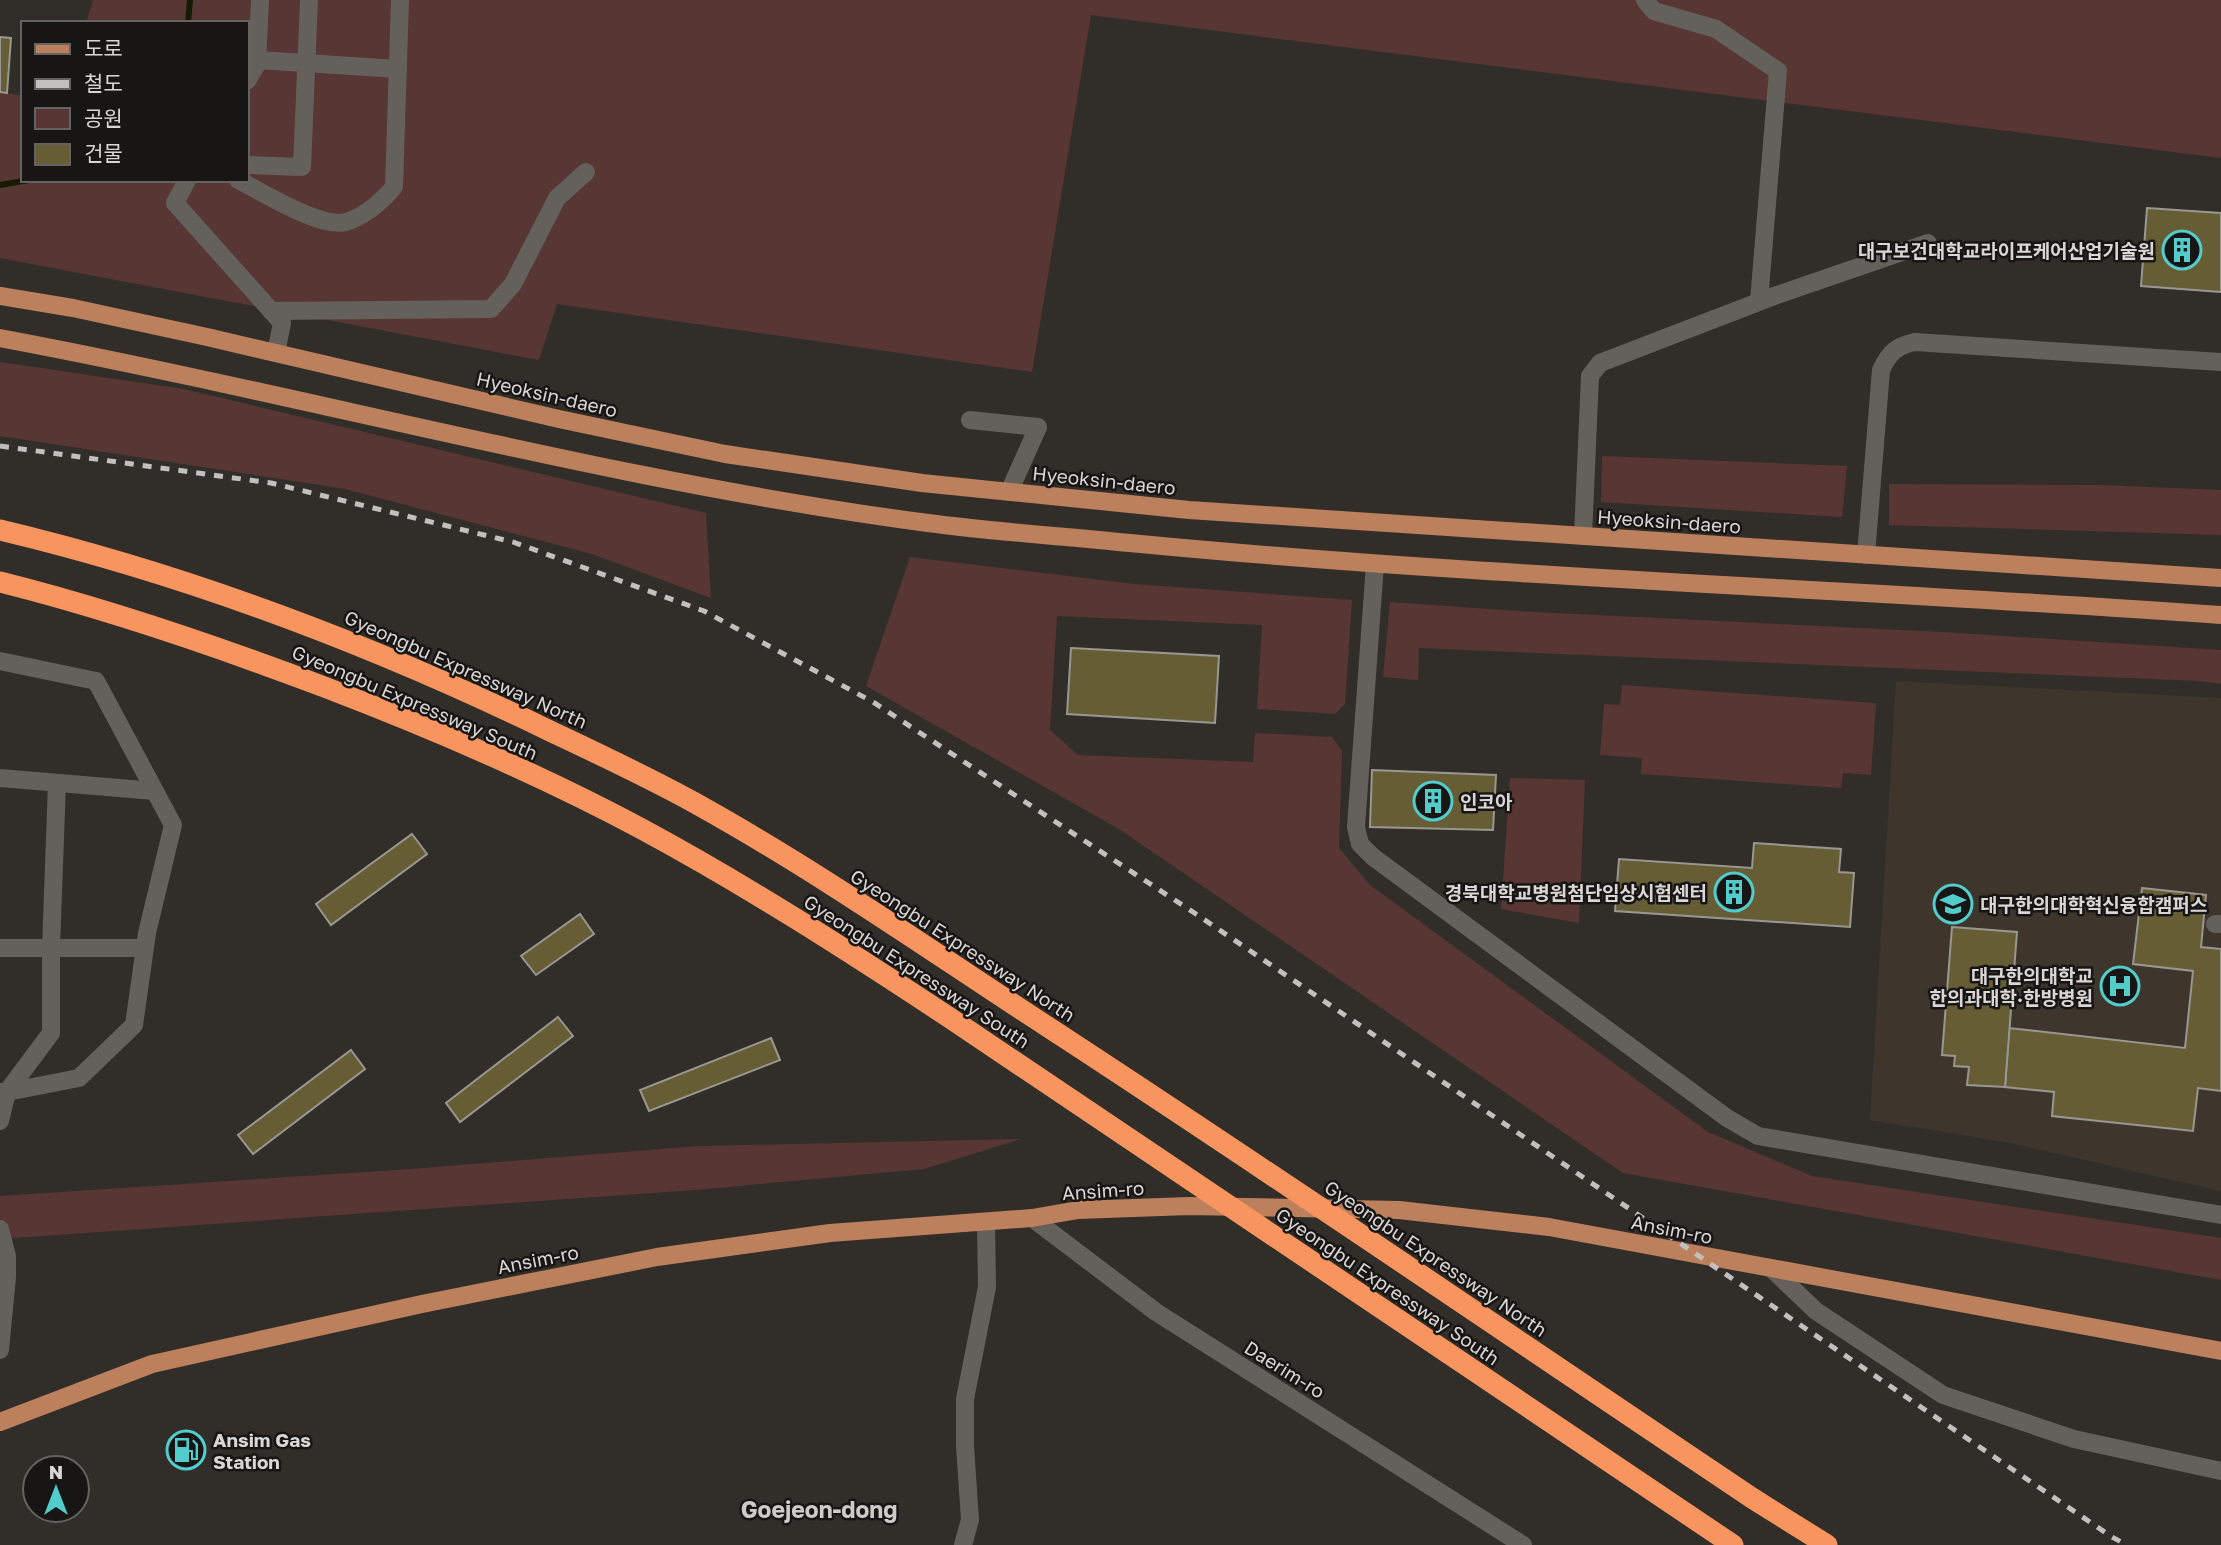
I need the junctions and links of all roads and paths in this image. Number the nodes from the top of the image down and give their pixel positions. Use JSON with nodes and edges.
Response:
{"nodes":[{"id":1,"x":260,"y":0,"type":"edge"},
{"id":2,"x":309,"y":0,"type":"edge"},
{"id":3,"x":400,"y":0,"type":"edge"},
{"id":4,"x":1645,"y":0,"type":"edge"},
{"id":5,"x":258,"y":60,"type":"junction"},
{"id":6,"x":307,"y":63,"type":"junction"},
{"id":7,"x":398,"y":69,"type":"junction"},
{"id":8,"x":248,"y":79,"type":"edge"},
{"id":9,"x":248,"y":165,"type":"edge"},
{"id":10,"x":586,"y":172,"type":"dead end"},
{"id":11,"x":186,"y":182,"type":"edge"},
{"id":12,"x":242,"y":182,"type":"edge"},
{"id":13,"x":1928,"y":243,"type":"dead end"},
{"id":14,"x":0,"y":296,"type":"edge"},
{"id":15,"x":1759,"y":301,"type":"junction"},
{"id":16,"x":271,"y":312,"type":"junction"},
{"id":17,"x":0,"y":338,"type":"edge"},
{"id":18,"x":276,"y":353,"type":"junction"},
{"id":19,"x":2221,"y":362,"type":"edge"},
{"id":20,"x":970,"y":420,"type":"dead end"},
{"id":21,"x":1009,"y":492,"type":"junction"},
{"id":22,"x":0,"y":530,"type":"edge"},
{"id":23,"x":1583,"y":536,"type":"junction"},
{"id":24,"x":1866,"y":555,"type":"junction"},
{"id":25,"x":1376,"y":564,"type":"junction"},
{"id":26,"x":2221,"y":578,"type":"edge"},
{"id":27,"x":0,"y":582,"type":"edge"},
{"id":28,"x":2221,"y":615,"type":"edge"},
{"id":29,"x":0,"y":661,"type":"edge"},
{"id":30,"x":0,"y":778,"type":"edge"},
{"id":31,"x":57,"y":783,"type":"junction"},
{"id":32,"x":155,"y":791,"type":"junction"},
{"id":33,"x":0,"y":948,"type":"edge"},
{"id":34,"x":51,"y":948,"type":"junction"},
{"id":35,"x":145,"y":948,"type":"junction"},
{"id":36,"x":4,"y":1092,"type":"edge"},
{"id":37,"x":0,"y":1121,"type":"edge"},
{"id":38,"x":2221,"y":1215,"type":"edge"},
{"id":39,"x":1032,"y":1218,"type":"junction"},
{"id":40,"x":986,"y":1222,"type":"junction"},
{"id":41,"x":0,"y":1229,"type":"edge"},
{"id":42,"x":1773,"y":1270,"type":"junction"},
{"id":43,"x":0,"y":1350,"type":"edge"},
{"id":44,"x":2221,"y":1351,"type":"edge"},
{"id":45,"x":0,"y":1422,"type":"edge"},
{"id":46,"x":2221,"y":1471,"type":"edge"},
{"id":47,"x":963,"y":1545,"type":"edge"},
{"id":48,"x":1523,"y":1545,"type":"edge"},
{"id":49,"x":1733,"y":1545,"type":"edge"},
{"id":50,"x":1828,"y":1545,"type":"edge"}],
"edges":[{"from":1,"to":5,"type":"street"},
{"from":2,"to":6,"type":"street"},
{"from":3,"to":7,"type":"street"},
{"from":4,"to":15,"type":"street"},
{"from":5,"to":6,"type":"street"},
{"from":5,"to":8,"type":"street"},
{"from":6,"to":7,"type":"street"},
{"from":6,"to":9,"type":"street"},
{"from":7,"to":12,"type":"street"},
{"from":10,"to":16,"type":"street"},
{"from":11,"to":16,"type":"street"},
{"from":13,"to":15,"type":"street"},
{"from":14,"to":18,"type":"main road","name":"Hyeoksin-daero"},
{"from":15,"to":23,"type":"street"},
{"from":16,"to":18,"type":"street"},
{"from":17,"to":25,"type":"main road"},
{"from":18,"to":21,"type":"main road","name":"Hyeoksin-daero"},
{"from":19,"to":24,"type":"street"},
{"from":20,"to":21,"type":"street"},
{"from":21,"to":23,"type":"main road","name":"Hyeoksin-daero"},
{"from":22,"to":50,"type":"highway","name":"Gyeongbu Expressway North"},
{"from":23,"to":24,"type":"main road","name":"Hyeoksin-daero"},
{"from":24,"to":26,"type":"main road","name":"Hyeoksin-daero"},
{"from":25,"to":28,"type":"main road"},
{"from":25,"to":38,"type":"street"},
{"from":27,"to":49,"type":"highway","name":"Gyeongbu Expressway South"},
{"from":29,"to":32,"type":"street"},
{"from":30,"to":31,"type":"street"},
{"from":31,"to":32,"type":"street"},
{"from":31,"to":34,"type":"street"},
{"from":32,"to":35,"type":"street"},
{"from":33,"to":34,"type":"street"},
{"from":34,"to":35,"type":"street"},
{"from":34,"to":36,"type":"street"},
{"from":35,"to":36,"type":"street"},
{"from":36,"to":37,"type":"street"},
{"from":39,"to":40,"type":"main road","name":"Ansim-ro"},
{"from":39,"to":42,"type":"main road","name":"Ansim-ro"},
{"from":39,"to":48,"type":"street","name":"Daerim-ro"},
{"from":40,"to":45,"type":"main road","name":"Ansim-ro"},
{"from":40,"to":47,"type":"street"},
{"from":41,"to":43,"type":"street"},
{"from":42,"to":44,"type":"main road","name":"Ansim-ro"},
{"from":42,"to":46,"type":"street"}]}
